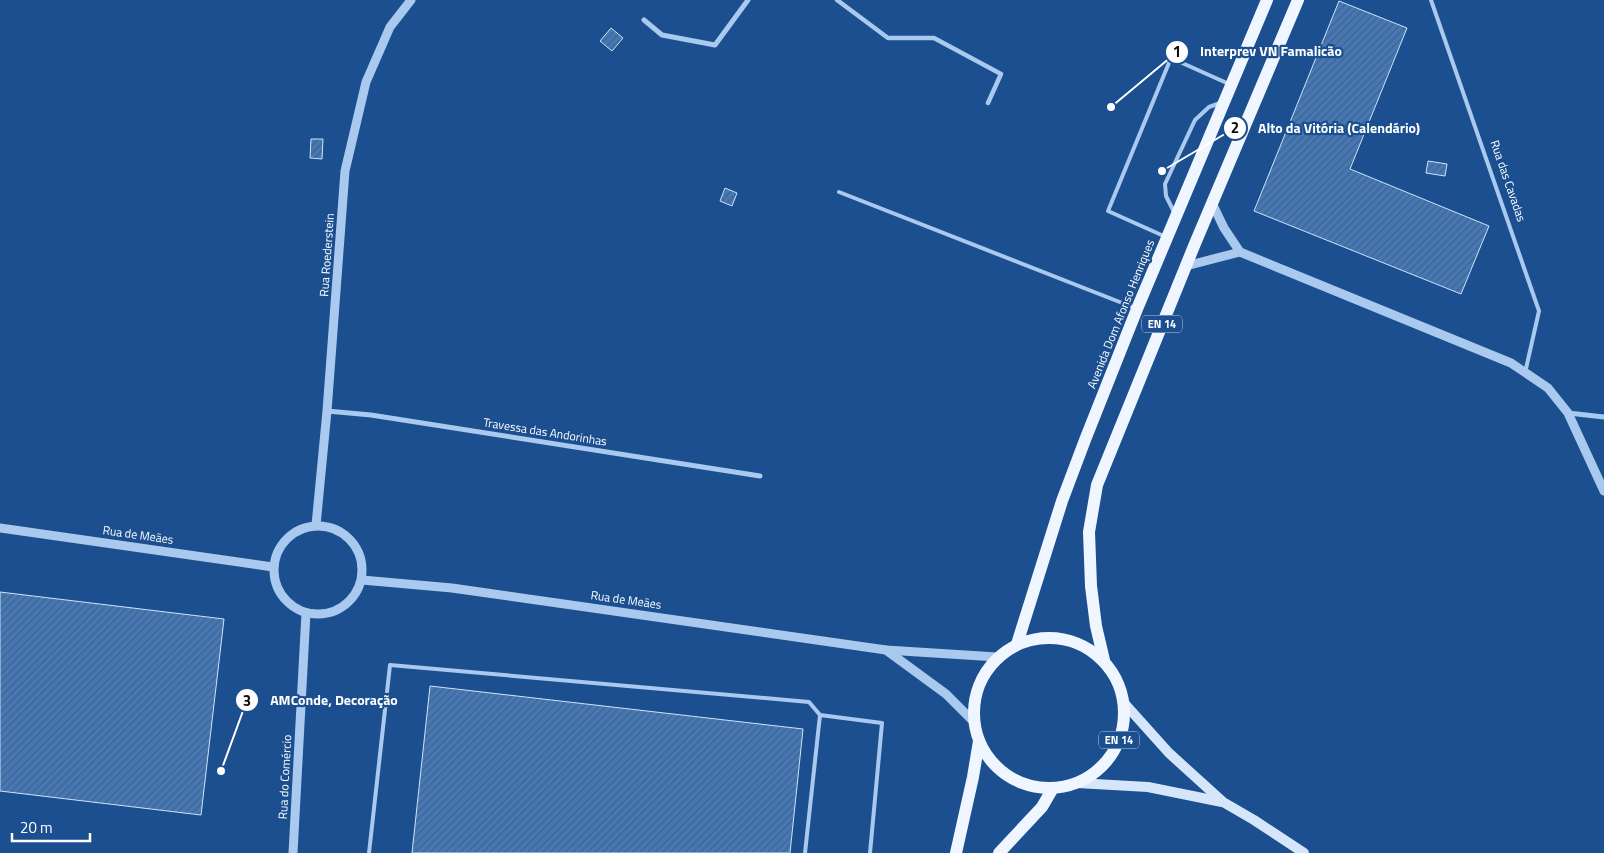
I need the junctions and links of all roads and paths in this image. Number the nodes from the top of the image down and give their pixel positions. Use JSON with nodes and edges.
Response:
{"nodes":[{"id":1,"x":411,"y":0,"type":"edge"},
{"id":2,"x":748,"y":0,"type":"edge"},
{"id":3,"x":838,"y":0,"type":"edge"},
{"id":4,"x":1267,"y":0,"type":"edge"},
{"id":5,"x":1298,"y":0,"type":"edge"},
{"id":6,"x":1432,"y":0,"type":"edge"},
{"id":7,"x":644,"y":20,"type":"dead end"},
{"id":8,"x":1231,"y":85,"type":"junction"},
{"id":9,"x":1224,"y":102,"type":"junction"},
{"id":10,"x":988,"y":103,"type":"dead end"},
{"id":11,"x":839,"y":192,"type":"dead end"},
{"id":12,"x":1212,"y":203,"type":"junction"},
{"id":13,"x":1176,"y":217,"type":"junction"},
{"id":14,"x":1168,"y":238,"type":"junction"},
{"id":15,"x":1240,"y":252,"type":"junction"},
{"id":16,"x":1186,"y":266,"type":"junction"},
{"id":17,"x":1137,"y":309,"type":"junction"},
{"id":18,"x":1525,"y":373,"type":"junction"},
{"id":19,"x":327,"y":411,"type":"junction"},
{"id":20,"x":1568,"y":413,"type":"junction"},
{"id":21,"x":1604,"y":417,"type":"edge"},
{"id":22,"x":760,"y":476,"type":"dead end"},
{"id":23,"x":1604,"y":491,"type":"edge"},
{"id":24,"x":316,"y":525,"type":"junction"},
{"id":25,"x":0,"y":528,"type":"edge"},
{"id":26,"x":273,"y":567,"type":"junction"},
{"id":27,"x":362,"y":580,"type":"junction"},
{"id":28,"x":306,"y":613,"type":"junction"},
{"id":29,"x":1016,"y":644,"type":"junction"},
{"id":30,"x":886,"y":650,"type":"junction"},
{"id":31,"x":997,"y":657,"type":"junction"},
{"id":32,"x":1104,"y":660,"type":"junction"},
{"id":33,"x":1125,"y":704,"type":"junction"},
{"id":34,"x":820,"y":715,"type":"junction"},
{"id":35,"x":973,"y":720,"type":"junction"},
{"id":36,"x":979,"y":741,"type":"junction"},
{"id":37,"x":1077,"y":783,"type":"junction"},
{"id":38,"x":1053,"y":788,"type":"junction"},
{"id":39,"x":1223,"y":802,"type":"junction"},
{"id":40,"x":293,"y":853,"type":"edge"},
{"id":41,"x":369,"y":853,"type":"edge"},
{"id":42,"x":805,"y":853,"type":"edge"},
{"id":43,"x":870,"y":853,"type":"edge"},
{"id":44,"x":956,"y":853,"type":"edge"},
{"id":45,"x":999,"y":853,"type":"edge"},
{"id":46,"x":1304,"y":853,"type":"edge"}],
"edges":[{"from":1,"to":19,"type":"street","name":"Rua Roederstein"},
{"from":2,"to":7,"type":"street"},
{"from":3,"to":10,"type":"street"},
{"from":4,"to":8,"type":"main road","name":"Avenida Dom Afonso Henriques","number":"EN 14"},
{"from":5,"to":12,"type":"main road","number":"EN 14"},
{"from":6,"to":18,"type":"lane","name":"Rua das Cavadas"},
{"from":8,"to":9,"type":"main road","name":"Avenida Dom Afonso Henriques","number":"EN 14"},
{"from":8,"to":14,"type":"lane"},
{"from":9,"to":13,"type":"main road","name":"Avenida Dom Afonso Henriques","number":"EN 14"},
{"from":9,"to":13,"type":"lane"},
{"from":11,"to":17,"type":"lane"},
{"from":12,"to":15,"type":"street"},
{"from":12,"to":16,"type":"main road","number":"EN 14"},
{"from":13,"to":14,"type":"main road","name":"Avenida Dom Afonso Henriques","number":"EN 14"},
{"from":14,"to":17,"type":"main road","name":"Avenida Dom Afonso Henriques","number":"EN 14"},
{"from":15,"to":16,"type":"street"},
{"from":15,"to":18,"type":"street"},
{"from":16,"to":32,"type":"main road","number":"EN 14"},
{"from":17,"to":29,"type":"main road","name":"Avenida Dom Afonso Henriques","number":"EN 14"},
{"from":18,"to":20,"type":"street"},
{"from":19,"to":22,"type":"street","name":"Travessa das Andorinhas"},
{"from":19,"to":24,"type":"street","name":"Rua Roederstein"},
{"from":20,"to":21,"type":"street"},
{"from":20,"to":23,"type":"street"},
{"from":24,"to":26,"type":"street"},
{"from":24,"to":27,"type":"street"},
{"from":25,"to":26,"type":"street","name":"Rua de Meães"},
{"from":26,"to":28,"type":"street"},
{"from":27,"to":28,"type":"street"},
{"from":27,"to":30,"type":"street","name":"Rua de Meães"},
{"from":28,"to":40,"type":"street","name":"Rua do Comércio"},
{"from":29,"to":31,"type":"main road","number":"EN 14"},
{"from":29,"to":32,"type":"main road","number":"EN 14"},
{"from":30,"to":31,"type":"street","name":"Rua de Meães"},
{"from":30,"to":35,"type":"street","name":"Rua de Meães"},
{"from":31,"to":35,"type":"main road","number":"EN 14"},
{"from":32,"to":33,"type":"main road","number":"EN 14"},
{"from":33,"to":37,"type":"main road","number":"EN 14"},
{"from":33,"to":39,"type":"main road"},
{"from":34,"to":41,"type":"lane"},
{"from":34,"to":42,"type":"lane"},
{"from":34,"to":43,"type":"lane"},
{"from":35,"to":36,"type":"main road","number":"EN 14"},
{"from":36,"to":38,"type":"main road","number":"EN 14"},
{"from":36,"to":44,"type":"main road","number":"EN 14"},
{"from":37,"to":38,"type":"main road","number":"EN 14"},
{"from":37,"to":39,"type":"main road"},
{"from":38,"to":45,"type":"main road"},
{"from":39,"to":46,"type":"main road"}]}
